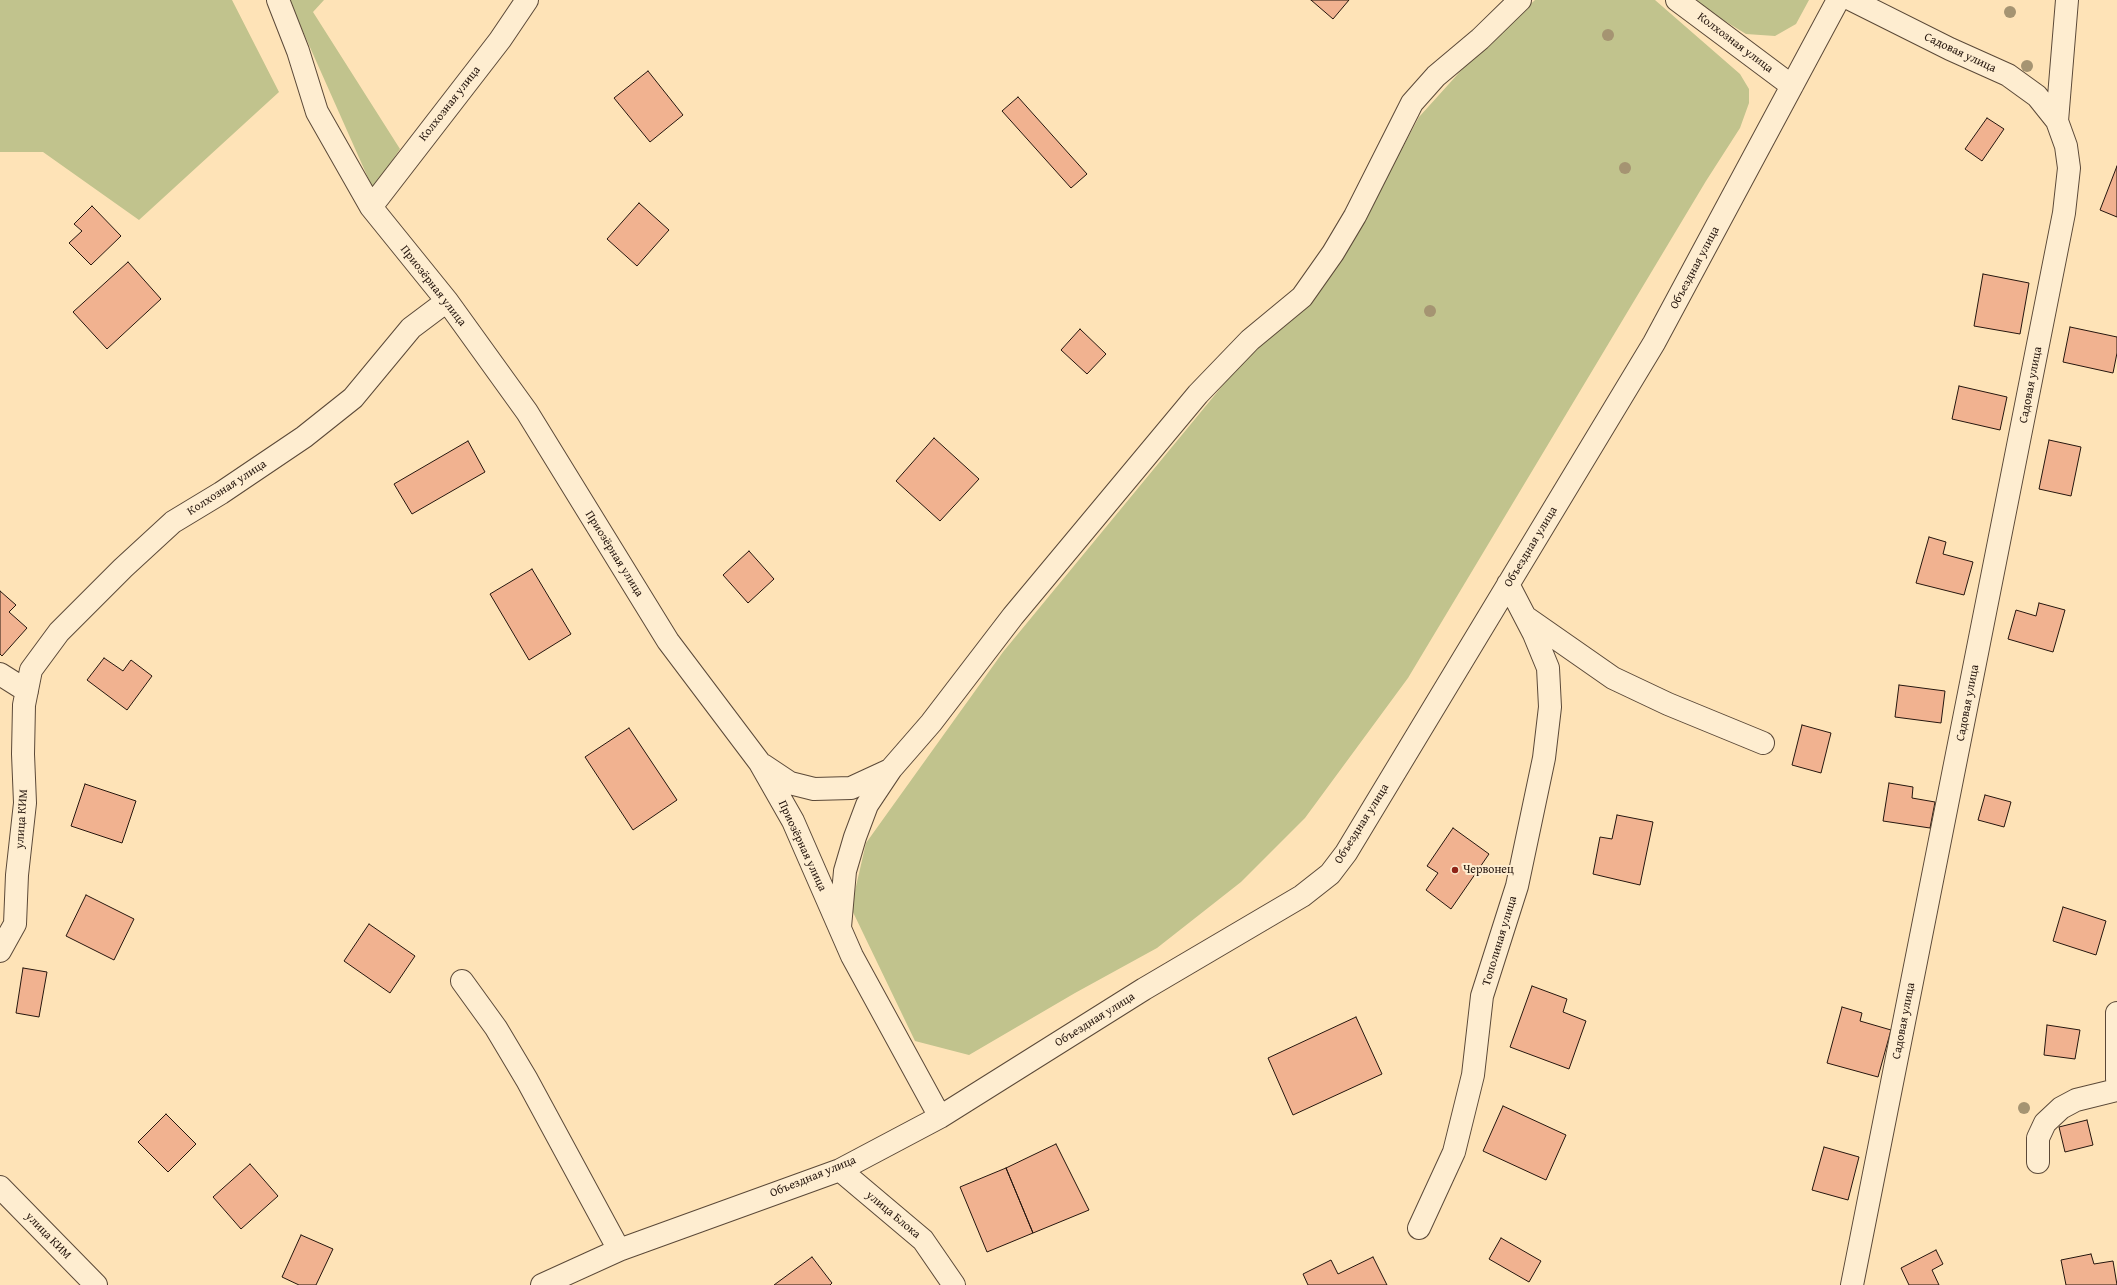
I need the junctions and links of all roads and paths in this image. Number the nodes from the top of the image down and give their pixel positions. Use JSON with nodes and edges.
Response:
{"nodes":[{"id":1,"x":278,"y":0,"type":"edge"},
{"id":2,"x":527,"y":0,"type":"edge"},
{"id":3,"x":1520,"y":0,"type":"edge"},
{"id":4,"x":1677,"y":0,"type":"edge"},
{"id":5,"x":1838,"y":0,"type":"edge"},
{"id":6,"x":1852,"y":0,"type":"edge"},
{"id":7,"x":2067,"y":0,"type":"edge"},
{"id":8,"x":1792,"y":86,"type":"junction"},
{"id":9,"x":2057,"y":121,"type":"junction"},
{"id":10,"x":371,"y":207,"type":"junction"},
{"id":11,"x":447,"y":301,"type":"junction"},
{"id":12,"x":1508,"y":584,"type":"junction"},
{"id":13,"x":1526,"y":618,"type":"junction"},
{"id":14,"x":0,"y":674,"type":"edge"},
{"id":15,"x":27,"y":691,"type":"junction"},
{"id":16,"x":1764,"y":743,"type":"dead end"},
{"id":17,"x":760,"y":763,"type":"junction"},
{"id":18,"x":891,"y":769,"type":"junction"},
{"id":19,"x":840,"y":929,"type":"junction"},
{"id":20,"x":0,"y":951,"type":"edge"},
{"id":21,"x":462,"y":981,"type":"dead end"},
{"id":22,"x":2117,"y":1013,"type":"edge"},
{"id":23,"x":2117,"y":1079,"type":"edge"},
{"id":24,"x":2117,"y":1090,"type":"edge"},
{"id":25,"x":940,"y":1117,"type":"junction"},
{"id":26,"x":2038,"y":1162,"type":"dead end"},
{"id":27,"x":840,"y":1170,"type":"junction"},
{"id":28,"x":0,"y":1187,"type":"edge"},
{"id":29,"x":1419,"y":1228,"type":"dead end"},
{"id":30,"x":619,"y":1250,"type":"junction"},
{"id":31,"x":96,"y":1285,"type":"edge"},
{"id":32,"x":542,"y":1285,"type":"edge"},
{"id":33,"x":954,"y":1285,"type":"edge"},
{"id":34,"x":1852,"y":1285,"type":"edge"}],
"edges":[{"from":1,"to":10,"type":"street","name":"Приозёрная улица"},
{"from":2,"to":10,"type":"street","name":"Колхозная улица"},
{"from":3,"to":18,"type":"street"},
{"from":4,"to":8,"type":"street","name":"Колхозная улица"},
{"from":5,"to":8,"type":"street","name":"Объездная улица"},
{"from":6,"to":9,"type":"street","name":"Садовая улица"},
{"from":7,"to":9,"type":"street","name":"Садовая улица"},
{"from":8,"to":12,"type":"street","name":"Объездная улица"},
{"from":9,"to":34,"type":"street","name":"Садовая улица"},
{"from":10,"to":11,"type":"street","name":"Приозёрная улица"},
{"from":11,"to":15,"type":"street","name":"Колхозная улица"},
{"from":11,"to":17,"type":"street","name":"Приозёрная улица"},
{"from":12,"to":13,"type":"street","name":"Тополиная улица"},
{"from":12,"to":25,"type":"street","name":"Объездная улица"},
{"from":13,"to":16,"type":"street"},
{"from":13,"to":29,"type":"street","name":"Тополиная улица"},
{"from":14,"to":15,"type":"street"},
{"from":15,"to":20,"type":"street","name":"улица КИМ"},
{"from":17,"to":18,"type":"street"},
{"from":17,"to":19,"type":"street","name":"Приозёрная улица"},
{"from":18,"to":19,"type":"street"},
{"from":19,"to":25,"type":"street","name":"Приозёрная улица"},
{"from":21,"to":30,"type":"street"},
{"from":22,"to":23,"type":"street"},
{"from":24,"to":26,"type":"street"},
{"from":25,"to":27,"type":"street","name":"Объездная улица"},
{"from":27,"to":30,"type":"street","name":"Объездная улица"},
{"from":27,"to":33,"type":"street","name":"улица Блока"},
{"from":28,"to":31,"type":"street","name":"улица КИМ"},
{"from":30,"to":32,"type":"street","name":"Объездная улица"}]}
